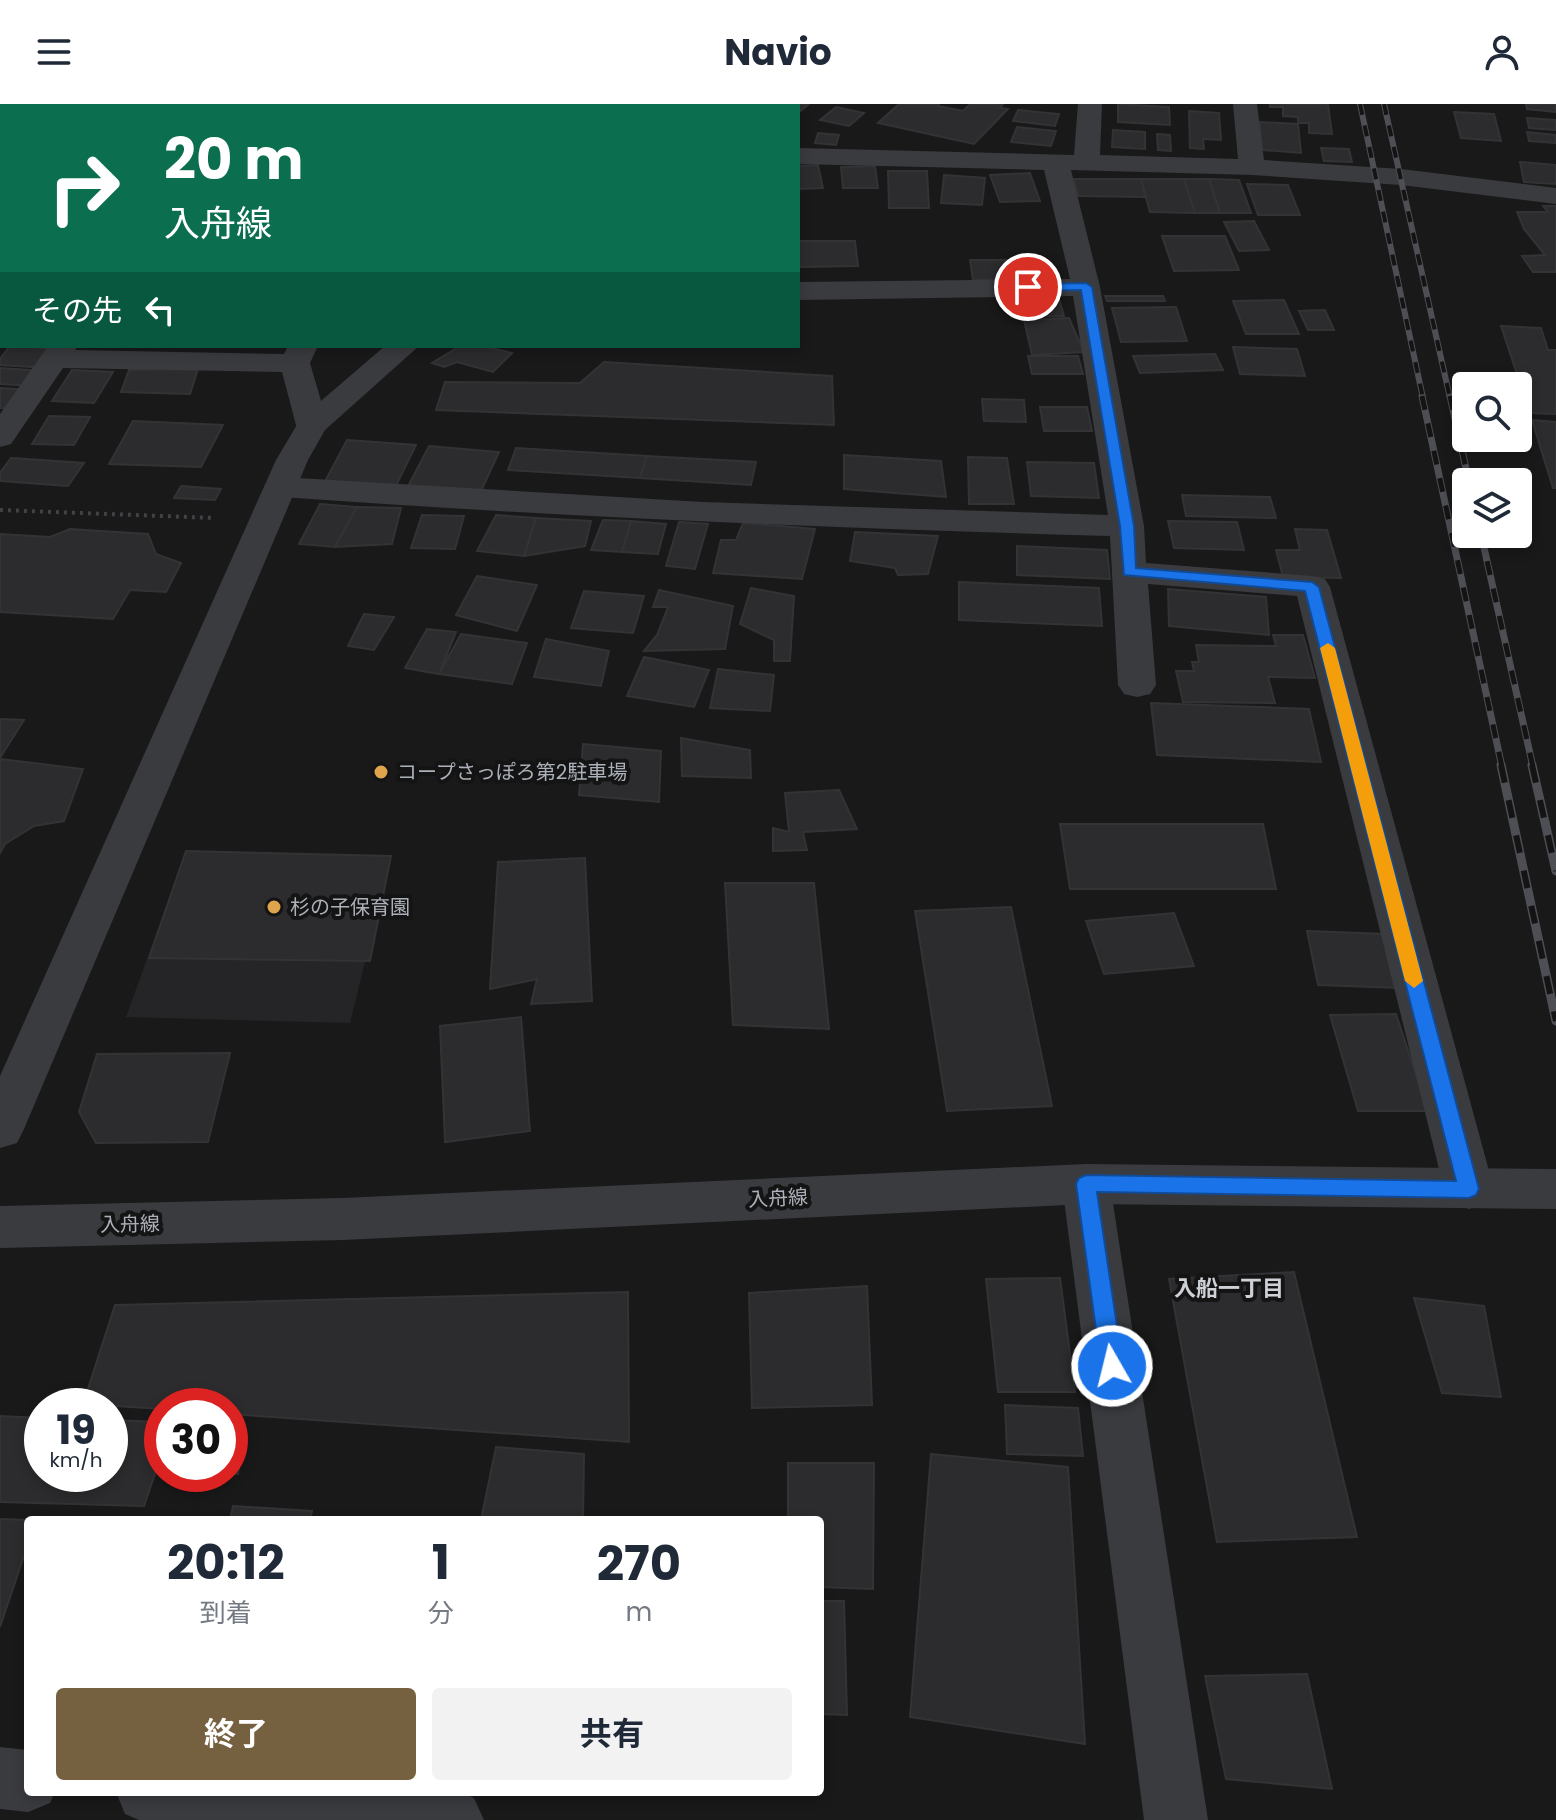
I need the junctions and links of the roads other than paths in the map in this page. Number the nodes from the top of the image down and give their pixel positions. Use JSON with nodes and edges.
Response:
{"nodes":[{"id":1,"x":1090,"y":104,"type":"edge"},
{"id":2,"x":1245,"y":104,"type":"edge"},
{"id":3,"x":800,"y":156,"type":"edge"},
{"id":4,"x":1087,"y":162,"type":"junction"},
{"id":5,"x":1056,"y":164,"type":"junction"},
{"id":6,"x":1252,"y":167,"type":"junction"},
{"id":7,"x":1556,"y":196,"type":"edge"},
{"id":8,"x":1086,"y":287,"type":"junction"},
{"id":9,"x":800,"y":291,"type":"edge"},
{"id":10,"x":401,"y":348,"type":"edge"},
{"id":11,"x":59,"y":352,"type":"edge"},
{"id":12,"x":299,"y":354,"type":"edge"},
{"id":13,"x":312,"y":425,"type":"junction"},
{"id":14,"x":0,"y":437,"type":"edge"},
{"id":15,"x":273,"y":503,"type":"junction"},
{"id":16,"x":1127,"y":526,"type":"junction"},
{"id":17,"x":1129,"y":572,"type":"junction"},
{"id":18,"x":1137,"y":685,"type":"dead end"},
{"id":19,"x":0,"y":1129,"type":"edge"},
{"id":20,"x":1086,"y":1184,"type":"junction"},
{"id":21,"x":1469,"y":1189,"type":"junction"},
{"id":22,"x":1556,"y":1189,"type":"edge"},
{"id":23,"x":0,"y":1227,"type":"edge"},
{"id":24,"x":0,"y":1778,"type":"edge"},
{"id":25,"x":24,"y":1781,"type":"edge"},
{"id":26,"x":191,"y":1796,"type":"edge"},
{"id":27,"x":452,"y":1820,"type":"edge"},
{"id":28,"x":1176,"y":1820,"type":"edge"}],
"edges":[{"from":1,"to":4,"type":"street"},
{"from":2,"to":6,"type":"street"},
{"from":3,"to":5,"type":"street"},
{"from":4,"to":5,"type":"street"},
{"from":4,"to":6,"type":"street"},
{"from":5,"to":8,"type":"street"},
{"from":6,"to":7,"type":"street"},
{"from":8,"to":9,"type":"street"},
{"from":8,"to":16,"type":"street"},
{"from":10,"to":13,"type":"street"},
{"from":11,"to":12,"type":"street"},
{"from":11,"to":14,"type":"street"},
{"from":12,"to":13,"type":"street"},
{"from":13,"to":15,"type":"street"},
{"from":15,"to":16,"type":"street"},
{"from":15,"to":19,"type":"street"},
{"from":16,"to":17,"type":"street"},
{"from":17,"to":18,"type":"street"},
{"from":17,"to":21,"type":"street"},
{"from":20,"to":21,"type":"street","name":"入舟線"},
{"from":20,"to":23,"type":"street","name":"入舟線"},
{"from":20,"to":28,"type":"street"},
{"from":21,"to":22,"type":"street","name":"入舟線"},
{"from":24,"to":25,"type":"street"},
{"from":26,"to":27,"type":"street"}]}
